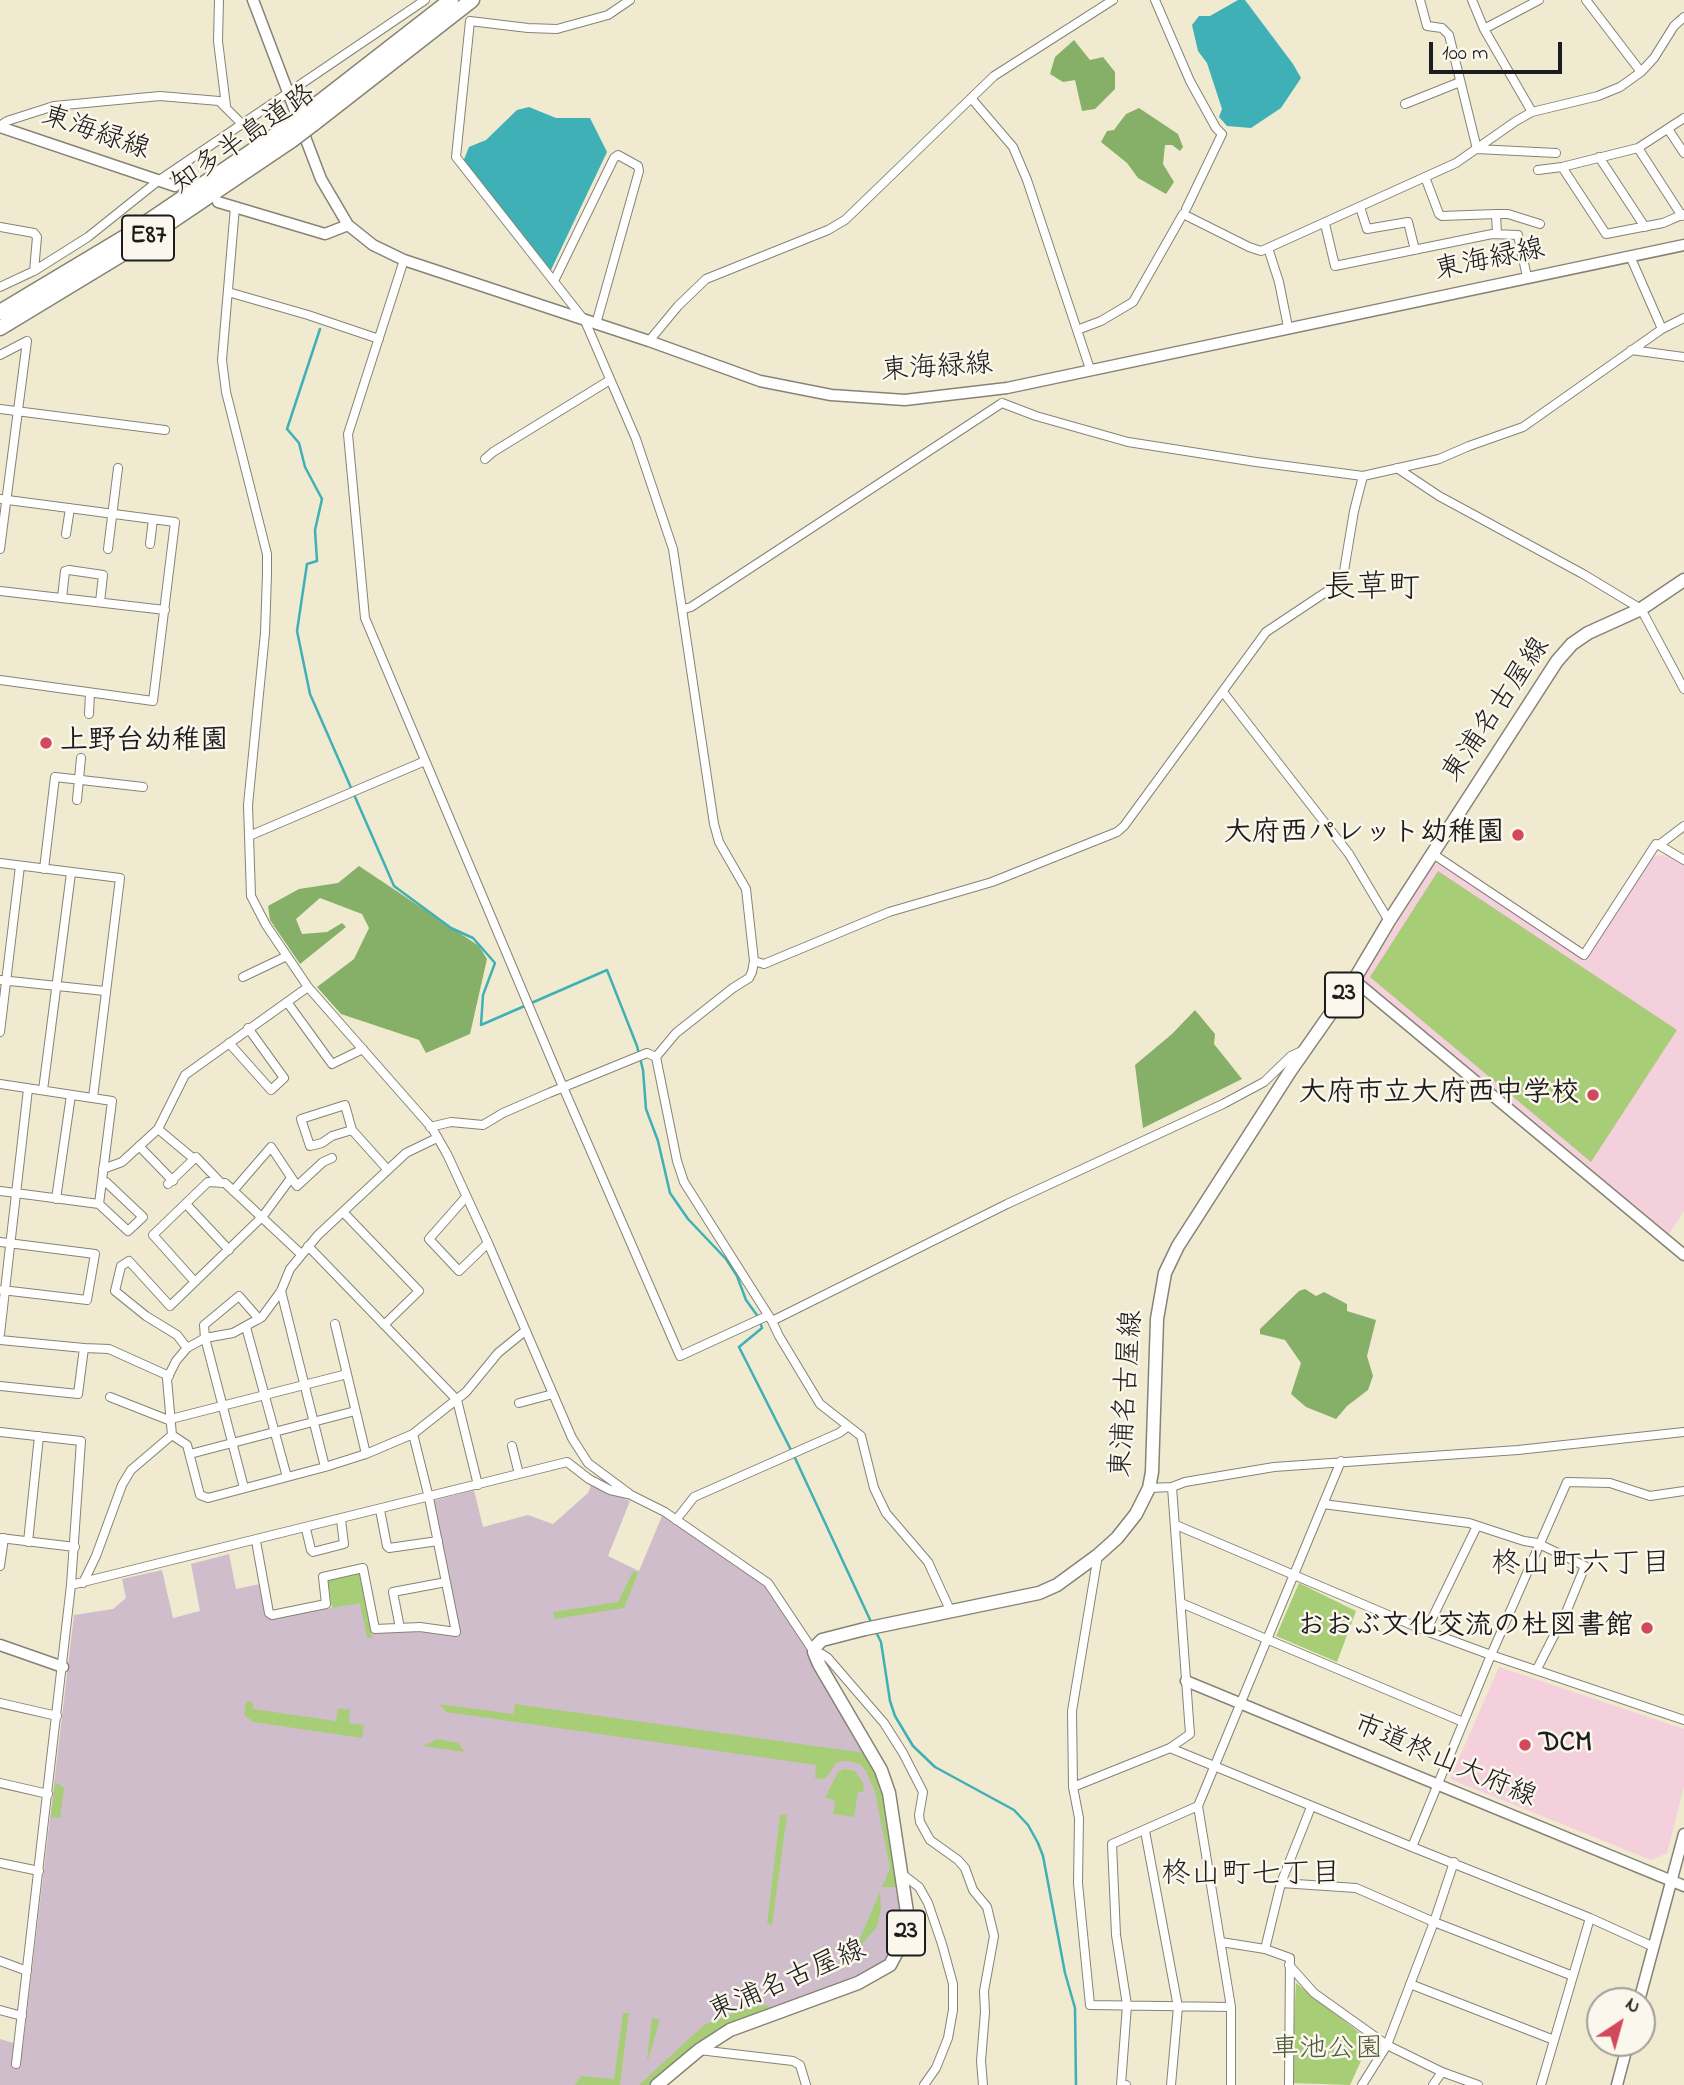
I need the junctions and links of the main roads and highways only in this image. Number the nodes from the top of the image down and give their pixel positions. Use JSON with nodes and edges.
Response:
{"nodes":[{"id":1,"x":253,"y":0,"type":"edge"},
{"id":2,"x":451,"y":0,"type":"edge"},
{"id":3,"x":472,"y":0,"type":"edge"},
{"id":4,"x":310,"y":118,"type":"junction"},
{"id":5,"x":0,"y":127,"type":"edge"},
{"id":6,"x":289,"y":134,"type":"junction"},
{"id":7,"x":175,"y":186,"type":"dead end"},
{"id":8,"x":218,"y":202,"type":"dead end"},
{"id":9,"x":348,"y":225,"type":"junction"},
{"id":10,"x":1684,"y":245,"type":"edge"},
{"id":11,"x":0,"y":312,"type":"edge"},
{"id":12,"x":0,"y":328,"type":"edge"},
{"id":13,"x":1684,"y":580,"type":"edge"},
{"id":14,"x":1354,"y":980,"type":"junction"},
{"id":15,"x":1684,"y":1255,"type":"edge"},
{"id":16,"x":0,"y":1645,"type":"edge"},
{"id":17,"x":63,"y":1667,"type":"road end"},
{"id":18,"x":1186,"y":1681,"type":"road end"},
{"id":19,"x":1684,"y":1834,"type":"edge"},
{"id":20,"x":1671,"y":1881,"type":"junction"},
{"id":21,"x":1684,"y":1886,"type":"edge"},
{"id":22,"x":1643,"y":1987,"type":"edge"},
{"id":23,"x":1624,"y":2057,"type":"edge"},
{"id":24,"x":657,"y":2085,"type":"edge"},
{"id":25,"x":1617,"y":2085,"type":"edge"}],
"edges":[{"from":1,"to":9,"type":"main road"},
{"from":2,"to":4,"type":"highway","name":"知多半島道路","number":"E87"},
{"from":3,"to":4,"type":"highway","name":"知多半島道路","number":"E87"},
{"from":4,"to":6,"type":"highway","name":"知多半島道路","number":"E87","bridge":true},
{"from":5,"to":7,"type":"main road","name":"東海緑線"},
{"from":6,"to":11,"type":"highway","name":"知多半島道路","number":"E87"},
{"from":6,"to":12,"type":"highway","name":"知多半島道路","number":"E87"},
{"from":8,"to":9,"type":"main road"},
{"from":9,"to":10,"type":"main road","name":"東海緑線"},
{"from":13,"to":14,"type":"main road","name":"東浦名古屋線","number":"23"},
{"from":14,"to":15,"type":"main road"},
{"from":14,"to":24,"type":"main road","name":"東浦名古屋線","number":"23"},
{"from":16,"to":17,"type":"main road"},
{"from":18,"to":20,"type":"main road","name":"市道柊山大府線"},
{"from":19,"to":20,"type":"main road"},
{"from":20,"to":21,"type":"main road","name":"市道柊山大府線"},
{"from":20,"to":22,"type":"main road"},
{"from":23,"to":25,"type":"main road"}]}
